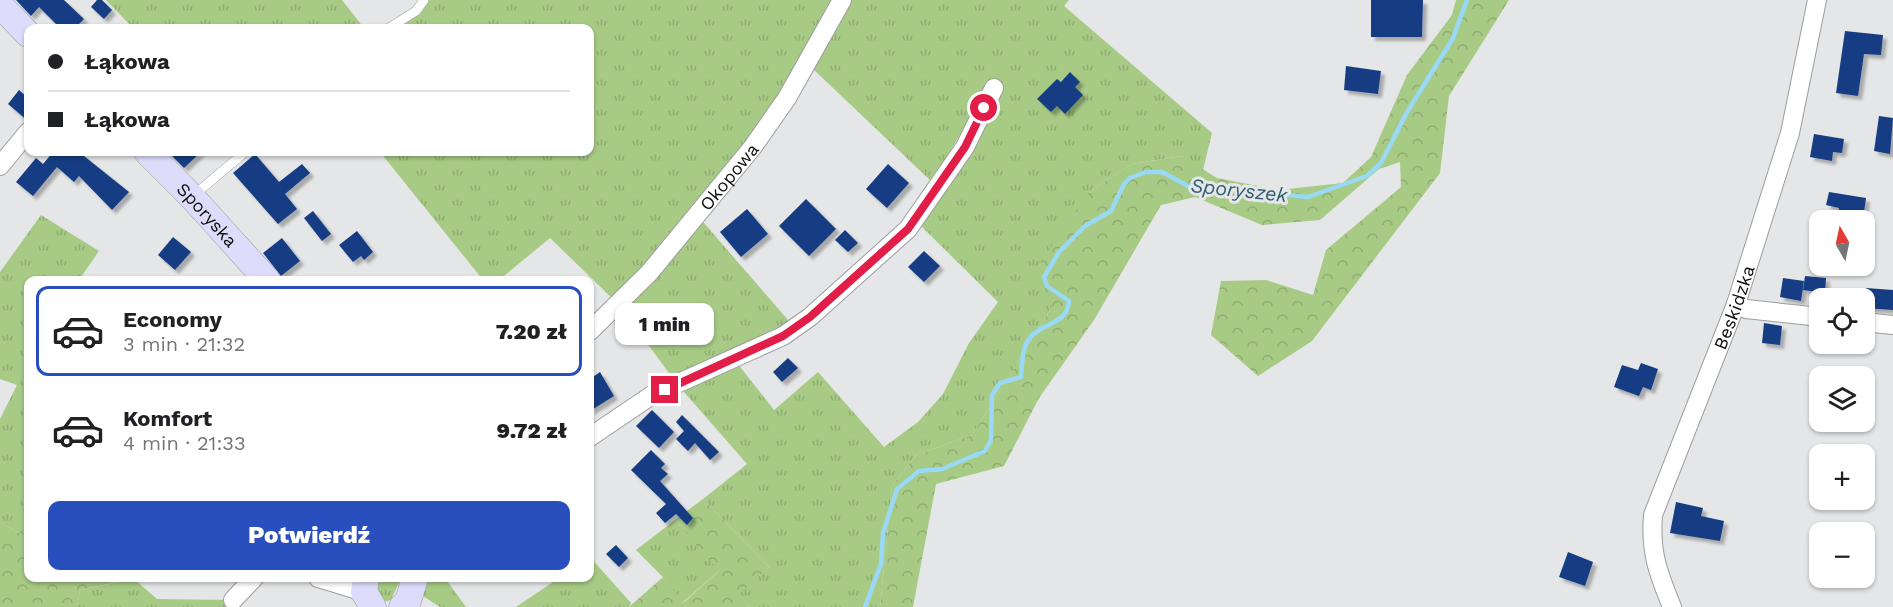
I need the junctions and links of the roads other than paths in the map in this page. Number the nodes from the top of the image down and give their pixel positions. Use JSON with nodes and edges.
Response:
{"nodes":[{"id":1,"x":424,"y":0,"type":"edge"},
{"id":2,"x":842,"y":0,"type":"edge"},
{"id":3,"x":1817,"y":0,"type":"edge"},
{"id":4,"x":0,"y":5,"type":"edge"},
{"id":5,"x":395,"y":24,"type":"edge"},
{"id":6,"x":24,"y":30,"type":"edge"},
{"id":7,"x":994,"y":88,"type":"dead end"},
{"id":8,"x":24,"y":137,"type":"edge"},
{"id":9,"x":151,"y":156,"type":"edge"},
{"id":10,"x":240,"y":156,"type":"edge"},
{"id":11,"x":0,"y":166,"type":"edge"},
{"id":12,"x":192,"y":197,"type":"junction"},
{"id":13,"x":263,"y":276,"type":"edge"},
{"id":14,"x":1736,"y":304,"type":"junction"},
{"id":15,"x":1809,"y":316,"type":"edge"},
{"id":16,"x":1875,"y":323,"type":"edge"},
{"id":17,"x":1893,"y":325,"type":"edge"},
{"id":18,"x":594,"y":327,"type":"edge"},
{"id":19,"x":594,"y":434,"type":"edge"},
{"id":20,"x":234,"y":582,"type":"edge"},
{"id":21,"x":250,"y":582,"type":"edge"},
{"id":22,"x":332,"y":582,"type":"edge"},
{"id":23,"x":414,"y":582,"type":"edge"},
{"id":24,"x":367,"y":592,"type":"edge"},
{"id":25,"x":231,"y":604,"type":"edge"},
{"id":26,"x":402,"y":607,"type":"edge"},
{"id":27,"x":1672,"y":607,"type":"edge"}],
"edges":[{"from":1,"to":5,"type":"lane"},
{"from":2,"to":18,"type":"street","name":"Okopowa"},
{"from":3,"to":14,"type":"street","name":"Beskidzka"},
{"from":4,"to":6,"type":"street"},
{"from":7,"to":19,"type":"street"},
{"from":8,"to":11,"type":"street"},
{"from":9,"to":12,"type":"street","name":"Sporyska"},
{"from":10,"to":12,"type":"lane"},
{"from":12,"to":13,"type":"street","name":"Sporyska"},
{"from":14,"to":15,"type":"street"},
{"from":14,"to":27,"type":"street","name":"Beskidzka"},
{"from":16,"to":17,"type":"street"},
{"from":20,"to":25,"type":"street"},
{"from":21,"to":25,"type":"street"},
{"from":22,"to":24,"type":"street"},
{"from":23,"to":26,"type":"street"}]}
